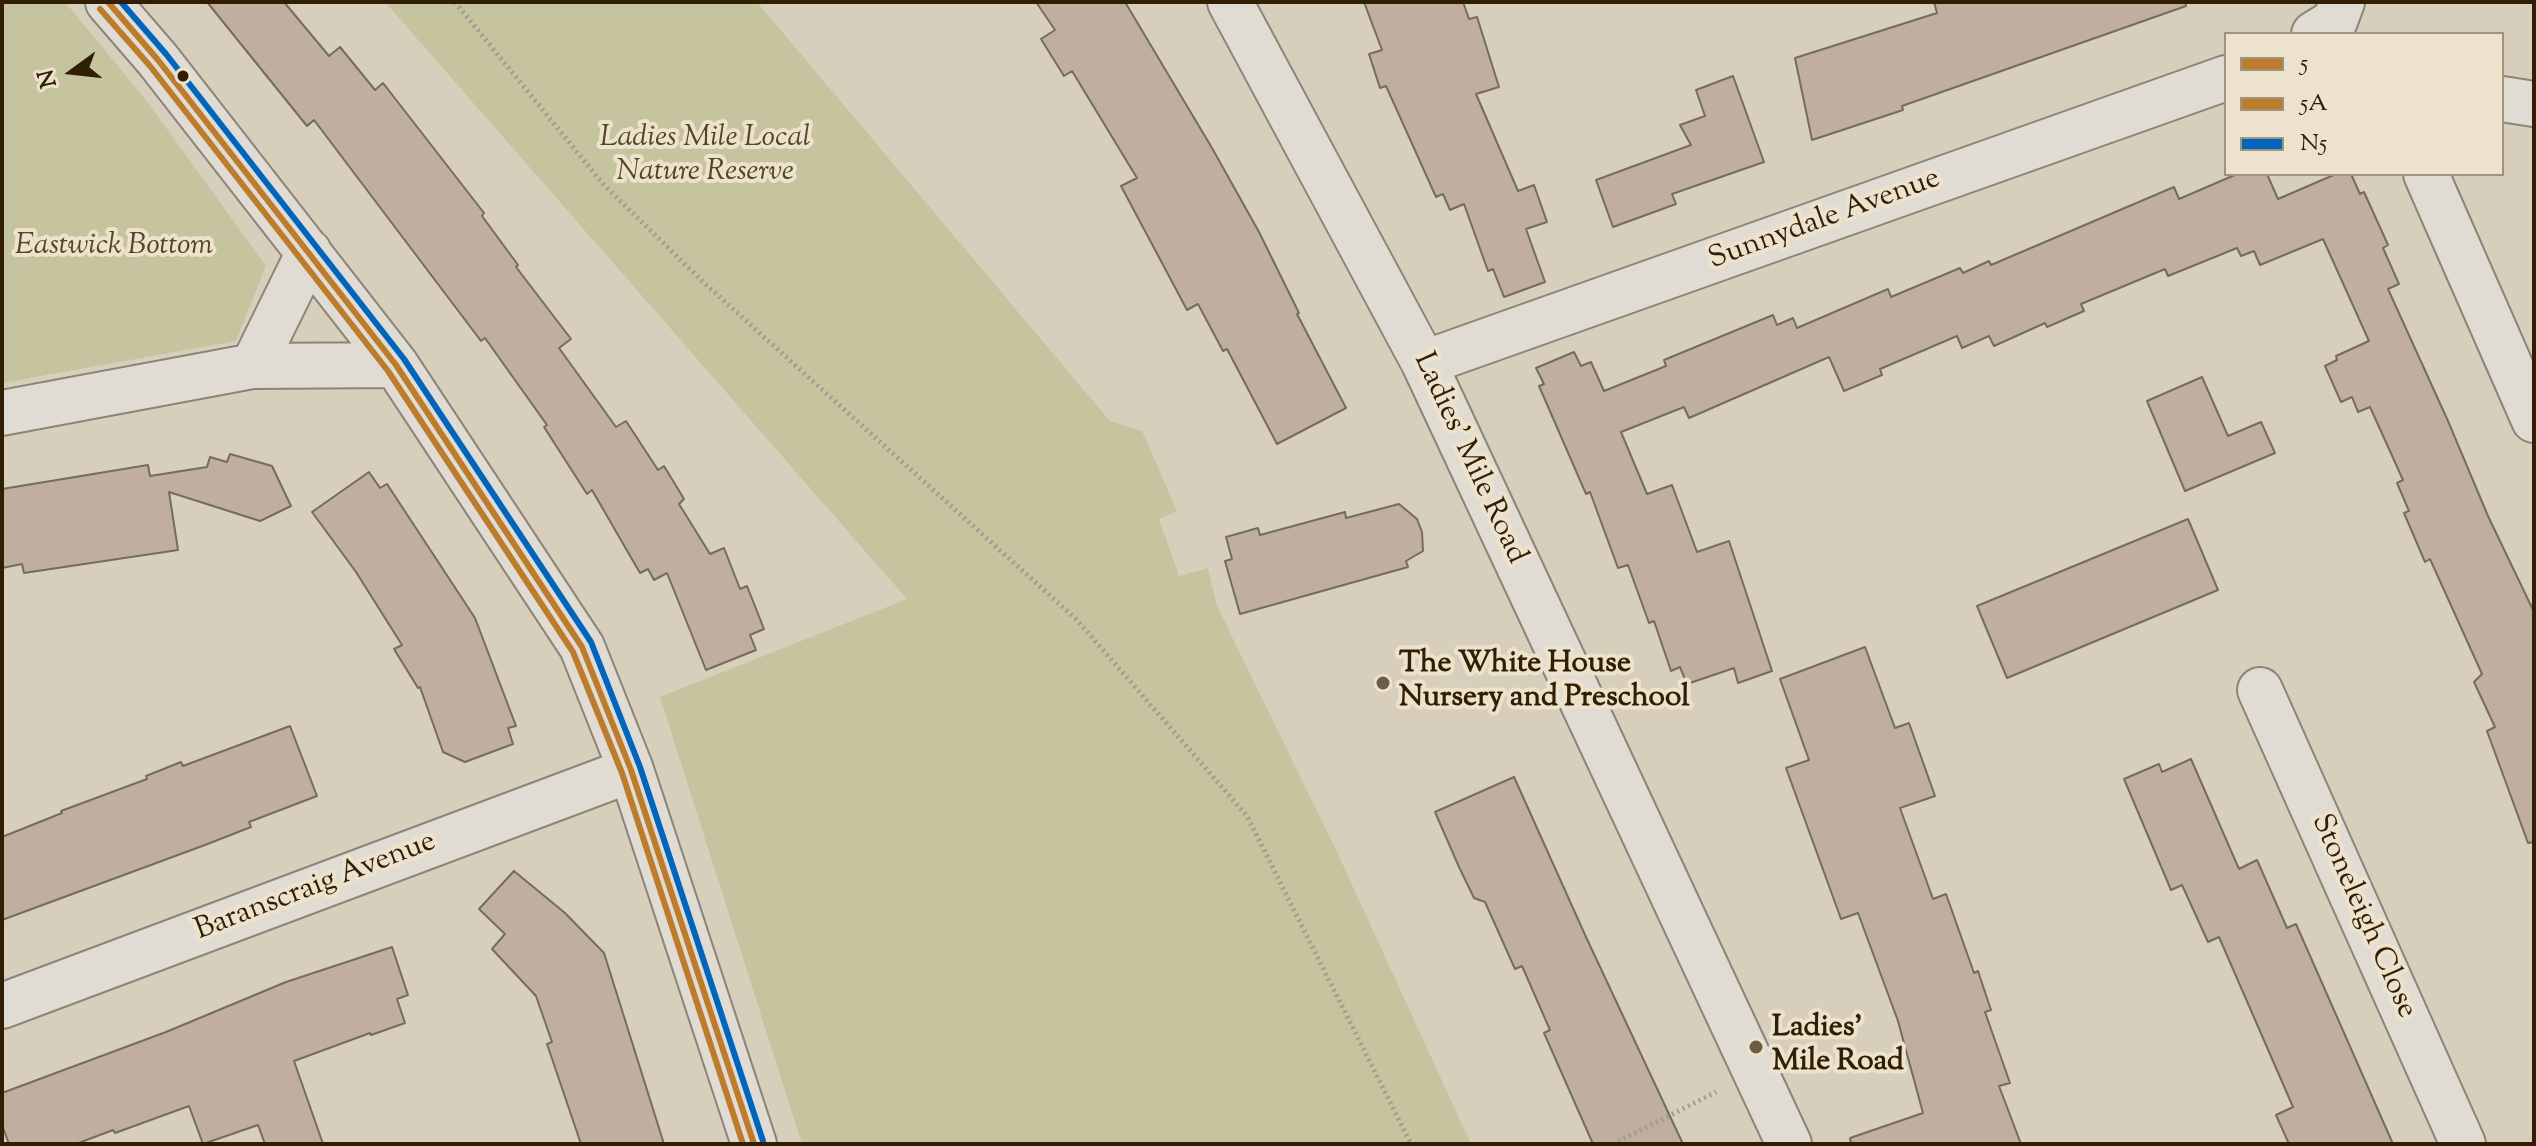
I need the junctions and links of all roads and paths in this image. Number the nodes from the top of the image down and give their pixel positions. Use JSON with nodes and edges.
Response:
{"nodes":[{"id":1,"x":108,"y":2,"type":"edge"},
{"id":2,"x":455,"y":2,"type":"edge"},
{"id":3,"x":1230,"y":2,"type":"edge"},
{"id":4,"x":2224,"y":79,"type":"edge"},
{"id":5,"x":2504,"y":99,"type":"edge"},
{"id":6,"x":2534,"y":104,"type":"edge"},
{"id":7,"x":2427,"y":176,"type":"edge"},
{"id":8,"x":309,"y":252,"type":"junction"},
{"id":9,"x":1424,"y":363,"type":"junction"},
{"id":10,"x":396,"y":365,"type":"junction"},
{"id":11,"x":253,"y":366,"type":"junction"},
{"id":12,"x":2,"y":413,"type":"edge"},
{"id":13,"x":2534,"y":420,"type":"edge"},
{"id":14,"x":2260,"y":690,"type":"dead end"},
{"id":15,"x":631,"y":770,"type":"junction"},
{"id":16,"x":2,"y":1006,"type":"edge"},
{"id":17,"x":1755,"y":1072,"type":"junction"},
{"id":18,"x":754,"y":1144,"type":"edge"},
{"id":19,"x":1411,"y":1144,"type":"edge"},
{"id":20,"x":1613,"y":1144,"type":"edge"},
{"id":21,"x":1789,"y":1144,"type":"edge"},
{"id":22,"x":2463,"y":1144,"type":"edge"}],
"edges":[{"from":1,"to":8,"type":"street"},
{"from":2,"to":19,"type":"path"},
{"from":3,"to":9,"type":"street","name":"Ladies' Mile Road"},
{"from":4,"to":9,"type":"street","name":"Sunnydale Avenue"},
{"from":5,"to":6,"type":"street"},
{"from":7,"to":13,"type":"street"},
{"from":8,"to":10,"type":"street"},
{"from":8,"to":11,"type":"street"},
{"from":9,"to":17,"type":"street","name":"Ladies' Mile Road"},
{"from":10,"to":11,"type":"street"},
{"from":10,"to":15,"type":"street"},
{"from":11,"to":12,"type":"street"},
{"from":14,"to":22,"type":"street","name":"Stoneleigh Close"},
{"from":15,"to":16,"type":"street","name":"Baranscraig Avenue"},
{"from":15,"to":18,"type":"street"},
{"from":17,"to":20,"type":"path"},
{"from":17,"to":21,"type":"street","name":"Ladies' Mile Road"}]}
